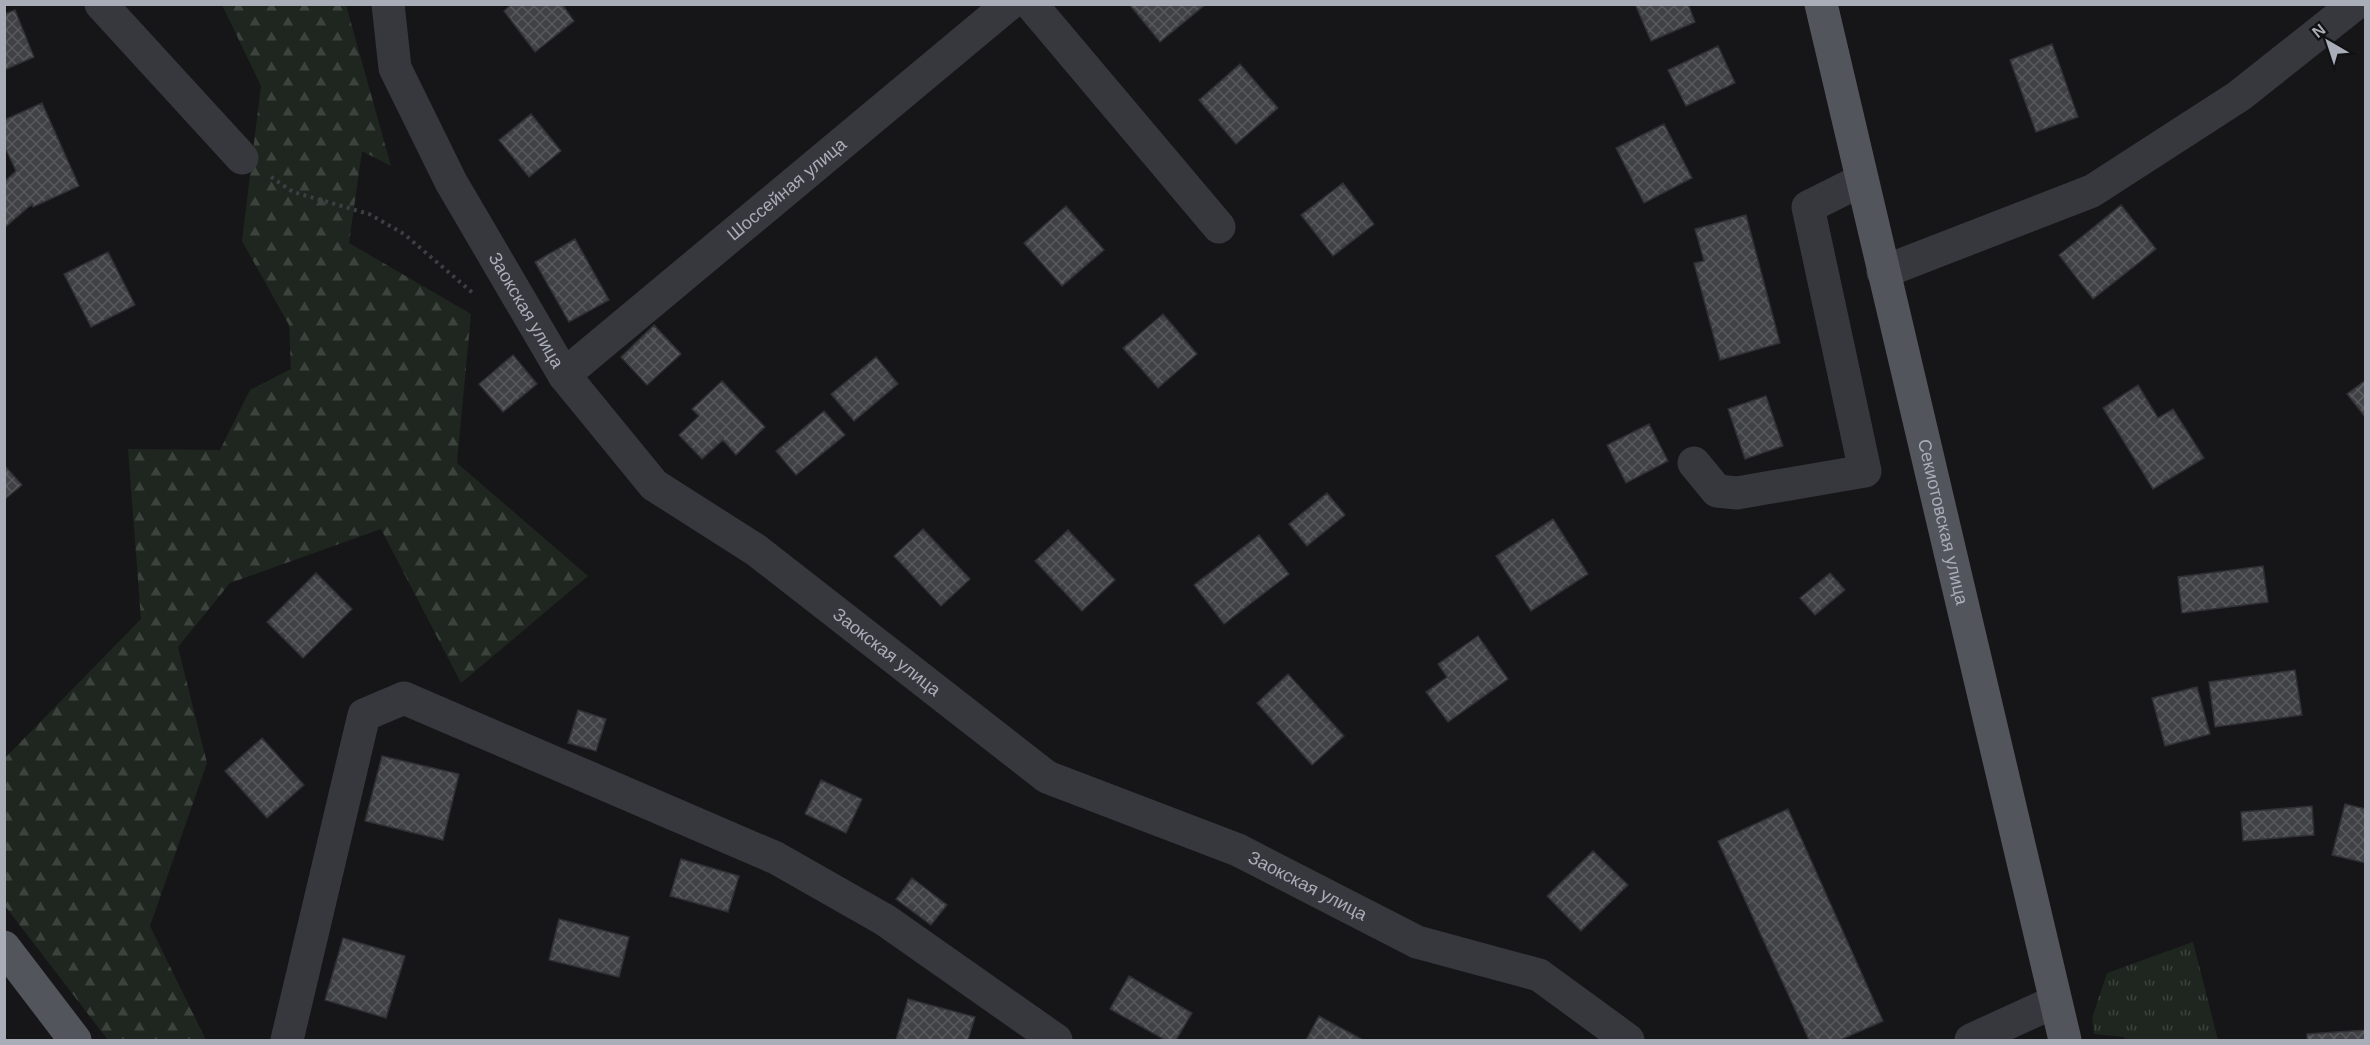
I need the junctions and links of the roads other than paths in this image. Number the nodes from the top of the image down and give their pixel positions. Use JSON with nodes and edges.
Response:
{"nodes":[{"id":1,"x":101,"y":4,"type":"edge"},
{"id":2,"x":388,"y":4,"type":"edge"},
{"id":3,"x":1009,"y":4,"type":"edge"},
{"id":4,"x":1031,"y":4,"type":"edge"},
{"id":5,"x":1821,"y":4,"type":"edge"},
{"id":6,"x":2355,"y":4,"type":"edge"},
{"id":7,"x":242,"y":158,"type":"road end"},
{"id":8,"x":1862,"y":180,"type":"junction"},
{"id":9,"x":1219,"y":227,"type":"dead end"},
{"id":10,"x":1883,"y":272,"type":"junction"},
{"id":11,"x":564,"y":375,"type":"junction"},
{"id":12,"x":1695,"y":463,"type":"dead end"},
{"id":13,"x":4,"y":947,"type":"edge"},
{"id":14,"x":2054,"y":1002,"type":"junction"},
{"id":15,"x":75,"y":1041,"type":"edge"},
{"id":16,"x":286,"y":1041,"type":"edge"},
{"id":17,"x":1056,"y":1041,"type":"edge"},
{"id":18,"x":1628,"y":1041,"type":"edge"},
{"id":19,"x":1971,"y":1041,"type":"edge"},
{"id":20,"x":2065,"y":1041,"type":"edge"}],
"edges":[{"from":1,"to":7,"type":"street"},
{"from":2,"to":11,"type":"street","name":"Заокская улица"},
{"from":3,"to":11,"type":"street","name":"Шоссейная улица"},
{"from":4,"to":9,"type":"street"},
{"from":5,"to":8,"type":"main road","name":"Секиотовская улица"},
{"from":6,"to":10,"type":"street"},
{"from":8,"to":10,"type":"main road","name":"Секиотовская улица"},
{"from":8,"to":12,"type":"street"},
{"from":10,"to":14,"type":"main road","name":"Секиотовская улица"},
{"from":11,"to":18,"type":"street","name":"Заокская улица"},
{"from":13,"to":15,"type":"main road"},
{"from":14,"to":19,"type":"street"},
{"from":14,"to":20,"type":"main road","name":"Секиотовская улица"},
{"from":16,"to":17,"type":"street"}]}
